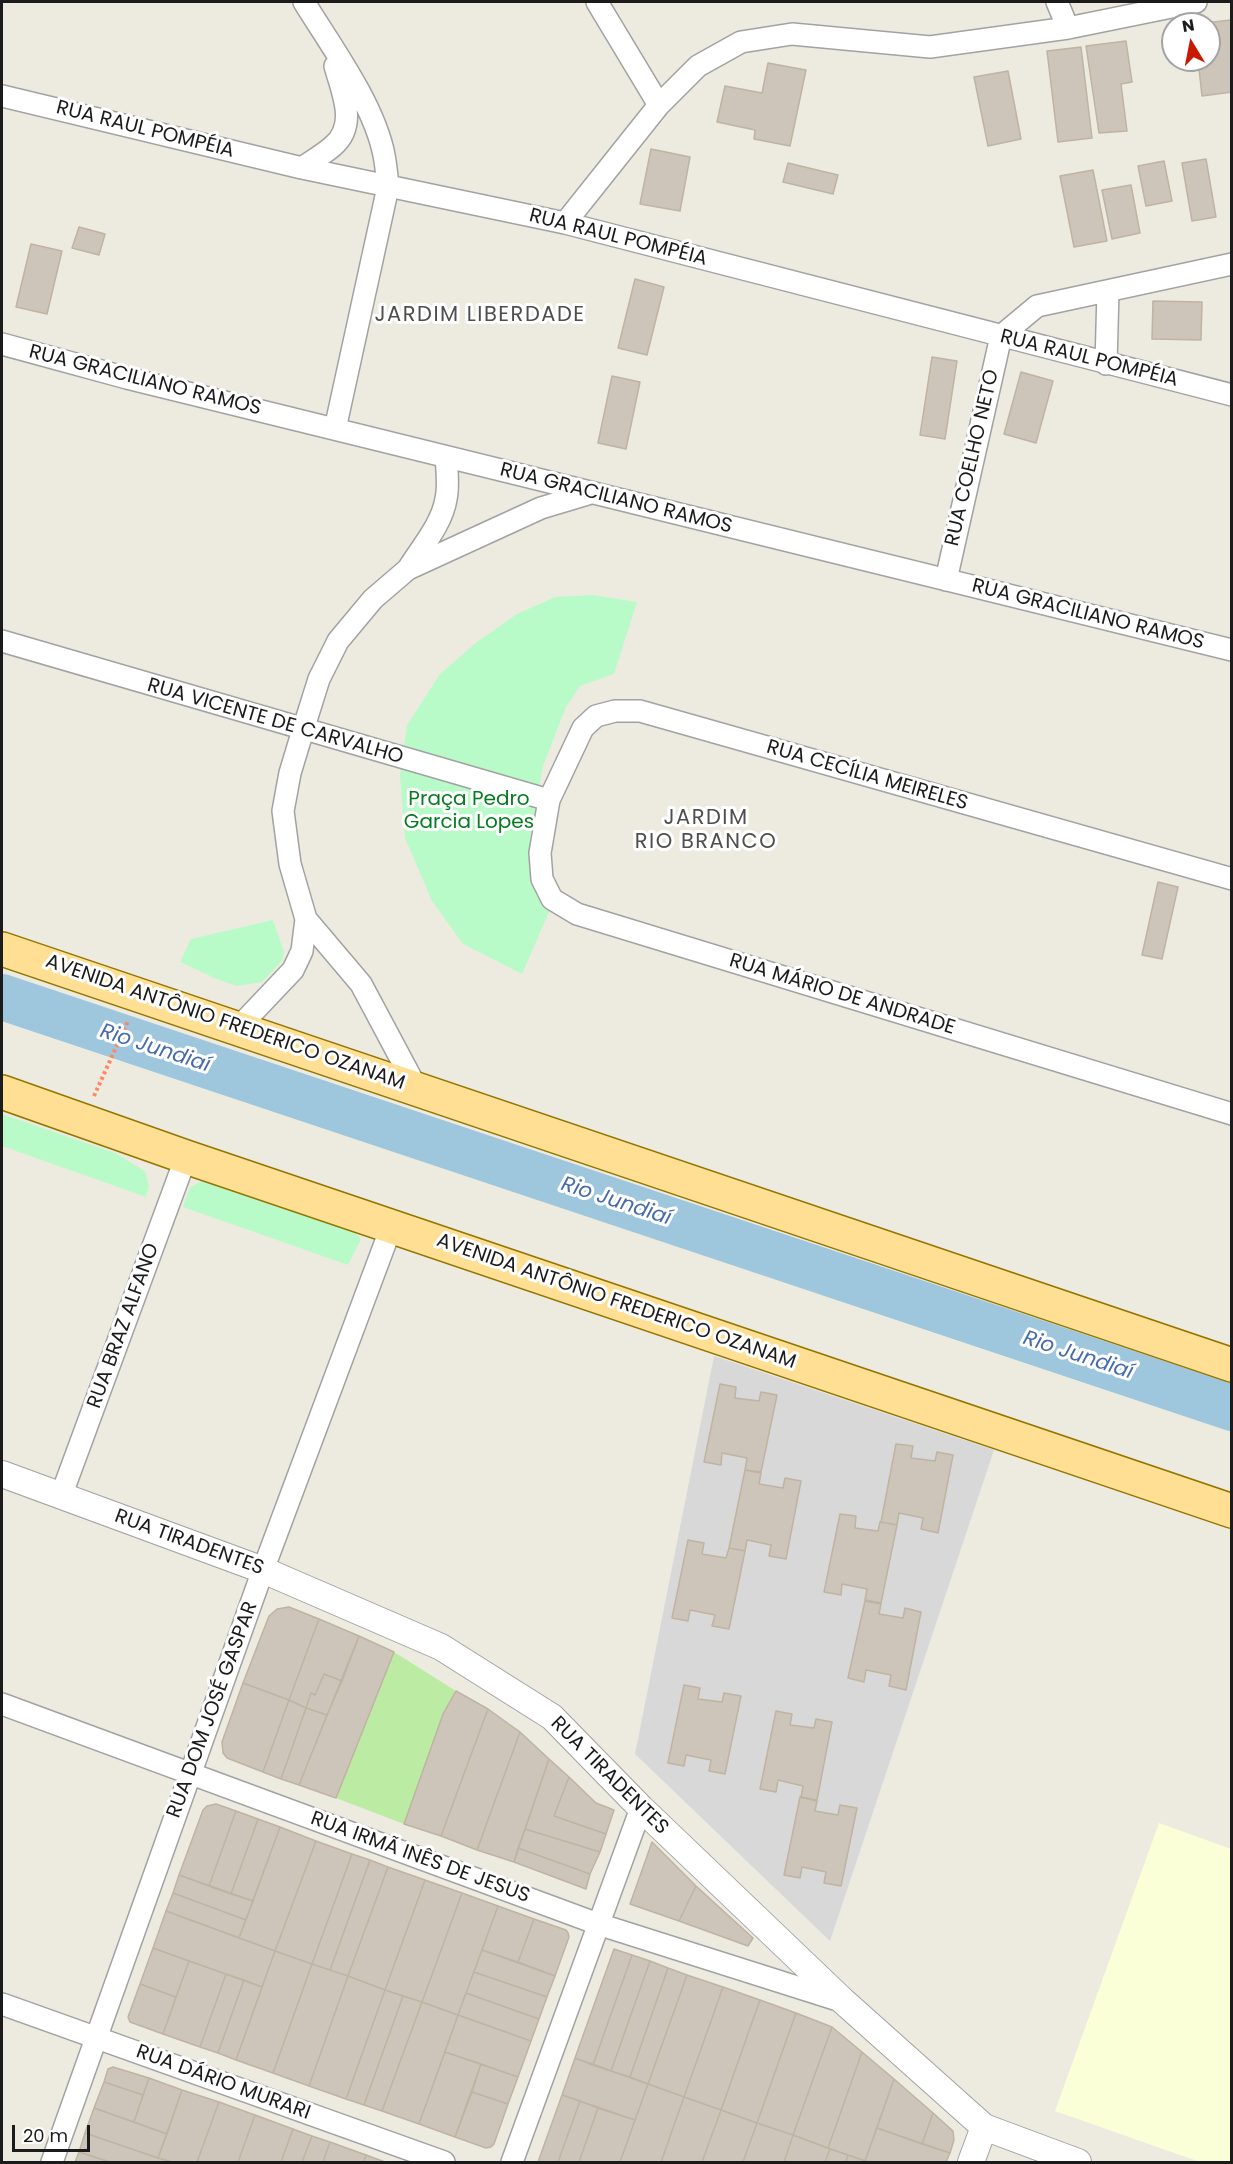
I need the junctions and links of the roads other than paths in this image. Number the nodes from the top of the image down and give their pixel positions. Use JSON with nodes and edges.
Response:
{"nodes":[{"id":1,"x":304,"y":2,"type":"edge"},
{"id":2,"x":597,"y":2,"type":"edge"},
{"id":3,"x":1057,"y":2,"type":"edge"},
{"id":4,"x":1197,"y":2,"type":"edge"},
{"id":5,"x":1068,"y":28,"type":"junction"},
{"id":6,"x":327,"y":39,"type":"junction"},
{"id":7,"x":2,"y":96,"type":"edge"},
{"id":8,"x":659,"y":105,"type":"junction"},
{"id":9,"x":302,"y":168,"type":"junction"},
{"id":10,"x":388,"y":187,"type":"junction"},
{"id":11,"x":565,"y":223,"type":"junction"},
{"id":12,"x":1232,"y":264,"type":"edge"},
{"id":13,"x":1108,"y":291,"type":"junction"},
{"id":14,"x":1001,"y":336,"type":"junction"},
{"id":15,"x":2,"y":344,"type":"edge"},
{"id":16,"x":1106,"y":364,"type":"junction"},
{"id":17,"x":1232,"y":395,"type":"edge"},
{"id":18,"x":334,"y":429,"type":"junction"},
{"id":19,"x":446,"y":457,"type":"junction"},
{"id":20,"x":591,"y":493,"type":"junction"},
{"id":21,"x":408,"y":569,"type":"junction"},
{"id":22,"x":946,"y":580,"type":"junction"},
{"id":23,"x":2,"y":641,"type":"edge"},
{"id":24,"x":1232,"y":650,"type":"edge"},
{"id":25,"x":303,"y":730,"type":"junction"},
{"id":26,"x":549,"y":800,"type":"junction"},
{"id":27,"x":1232,"y":879,"type":"edge"},
{"id":28,"x":306,"y":919,"type":"junction"},
{"id":29,"x":2,"y":949,"type":"edge"},
{"id":30,"x":238,"y":1028,"type":"junction"},
{"id":31,"x":417,"y":1089,"type":"junction"},
{"id":32,"x":2,"y":1092,"type":"edge"},
{"id":33,"x":1232,"y":1114,"type":"edge"},
{"id":34,"x":186,"y":1157,"type":"junction"},
{"id":35,"x":392,"y":1225,"type":"junction"},
{"id":36,"x":1232,"y":1365,"type":"edge"},
{"id":37,"x":2,"y":1474,"type":"edge"},
{"id":38,"x":61,"y":1496,"type":"junction"},
{"id":39,"x":1232,"y":1511,"type":"edge"},
{"id":40,"x":263,"y":1570,"type":"junction"},
{"id":41,"x":2,"y":1704,"type":"edge"},
{"id":42,"x":190,"y":1773,"type":"junction"},
{"id":43,"x":641,"y":1808,"type":"junction"},
{"id":44,"x":598,"y":1924,"type":"junction"},
{"id":45,"x":843,"y":2001,"type":"junction"},
{"id":46,"x":2,"y":2004,"type":"edge"},
{"id":47,"x":97,"y":2038,"type":"junction"},
{"id":48,"x":984,"y":2127,"type":"junction"},
{"id":49,"x":52,"y":2163,"type":"edge"},
{"id":50,"x":444,"y":2163,"type":"edge"},
{"id":51,"x":512,"y":2163,"type":"edge"},
{"id":52,"x":971,"y":2163,"type":"edge"},
{"id":53,"x":1078,"y":2163,"type":"edge"}],
"edges":[{"from":1,"to":6,"type":"street"},
{"from":2,"to":8,"type":"street"},
{"from":3,"to":5,"type":"street"},
{"from":4,"to":5,"type":"street"},
{"from":5,"to":8,"type":"street"},
{"from":6,"to":9,"type":"street"},
{"from":6,"to":10,"type":"street"},
{"from":7,"to":9,"type":"street","name":"RUA RAUL POMPÉIA"},
{"from":8,"to":11,"type":"street"},
{"from":9,"to":10,"type":"street","name":"RUA RAUL POMPÉIA"},
{"from":10,"to":11,"type":"street","name":"RUA RAUL POMPÉIA"},
{"from":10,"to":18,"type":"street"},
{"from":11,"to":14,"type":"street","name":"RUA RAUL POMPÉIA"},
{"from":12,"to":13,"type":"street"},
{"from":13,"to":14,"type":"street"},
{"from":13,"to":16,"type":"street"},
{"from":14,"to":16,"type":"street","name":"RUA RAUL POMPÉIA"},
{"from":14,"to":22,"type":"street","name":"RUA COELHO NETO"},
{"from":15,"to":18,"type":"street","name":"RUA GRACILIANO RAMOS"},
{"from":16,"to":17,"type":"street","name":"RUA RAUL POMPÉIA"},
{"from":18,"to":19,"type":"street","name":"RUA GRACILIANO RAMOS"},
{"from":19,"to":20,"type":"street","name":"RUA GRACILIANO RAMOS"},
{"from":19,"to":21,"type":"street"},
{"from":20,"to":21,"type":"street"},
{"from":20,"to":22,"type":"street","name":"RUA GRACILIANO RAMOS"},
{"from":21,"to":25,"type":"street"},
{"from":22,"to":24,"type":"street","name":"RUA GRACILIANO RAMOS"},
{"from":23,"to":25,"type":"street","name":"RUA VICENTE DE CARVALHO"},
{"from":25,"to":26,"type":"street","name":"RUA VICENTE DE CARVALHO"},
{"from":25,"to":28,"type":"street"},
{"from":26,"to":27,"type":"street","name":"RUA CECÍLIA MEIRELES"},
{"from":26,"to":33,"type":"street","name":"RUA MÁRIO DE ANDRADE"},
{"from":28,"to":30,"type":"street"},
{"from":28,"to":31,"type":"street"},
{"from":29,"to":30,"type":"main road","name":"AVENIDA ANTÔNIO FREDERICO OZANAM"},
{"from":30,"to":31,"type":"main road","name":"AVENIDA ANTÔNIO FREDERICO OZANAM"},
{"from":31,"to":36,"type":"main road","name":"AVENIDA ANTÔNIO FREDERICO OZANAM"},
{"from":32,"to":34,"type":"main road","name":"AVENIDA ANTÔNIO FREDERICO OZANAM"},
{"from":34,"to":35,"type":"main road","name":"AVENIDA ANTÔNIO FREDERICO OZANAM"},
{"from":34,"to":38,"type":"street","name":"RUA BRAZ ALFANO"},
{"from":35,"to":39,"type":"main road","name":"AVENIDA ANTÔNIO FREDERICO OZANAM"},
{"from":35,"to":40,"type":"street","name":"RUA DOM JOSÉ GASPAR"},
{"from":37,"to":38,"type":"street","name":"RUA TIRADENTES"},
{"from":38,"to":40,"type":"street","name":"RUA TIRADENTES"},
{"from":40,"to":42,"type":"street","name":"RUA DOM JOSÉ GASPAR"},
{"from":40,"to":43,"type":"street","name":"RUA TIRADENTES"},
{"from":41,"to":42,"type":"street","name":"RUA IRMÃ INÊS DE JESUS"},
{"from":42,"to":44,"type":"street","name":"RUA IRMÃ INÊS DE JESUS"},
{"from":42,"to":47,"type":"street","name":"RUA DOM JOSÉ GASPAR"},
{"from":43,"to":44,"type":"street"},
{"from":43,"to":45,"type":"street","name":"RUA TIRADENTES"},
{"from":44,"to":45,"type":"street","name":"RUA IRMÃ INÊS DE JESUS"},
{"from":44,"to":51,"type":"street"},
{"from":45,"to":48,"type":"street","name":"RUA TIRADENTES"},
{"from":46,"to":47,"type":"street","name":"RUA DÁRIO MURARI"},
{"from":47,"to":49,"type":"street","name":"RUA DOM JOSÉ GASPAR"},
{"from":47,"to":50,"type":"street","name":"RUA DÁRIO MURARI"},
{"from":48,"to":52,"type":"street"},
{"from":48,"to":53,"type":"street","name":"RUA TIRADENTES"}]}
